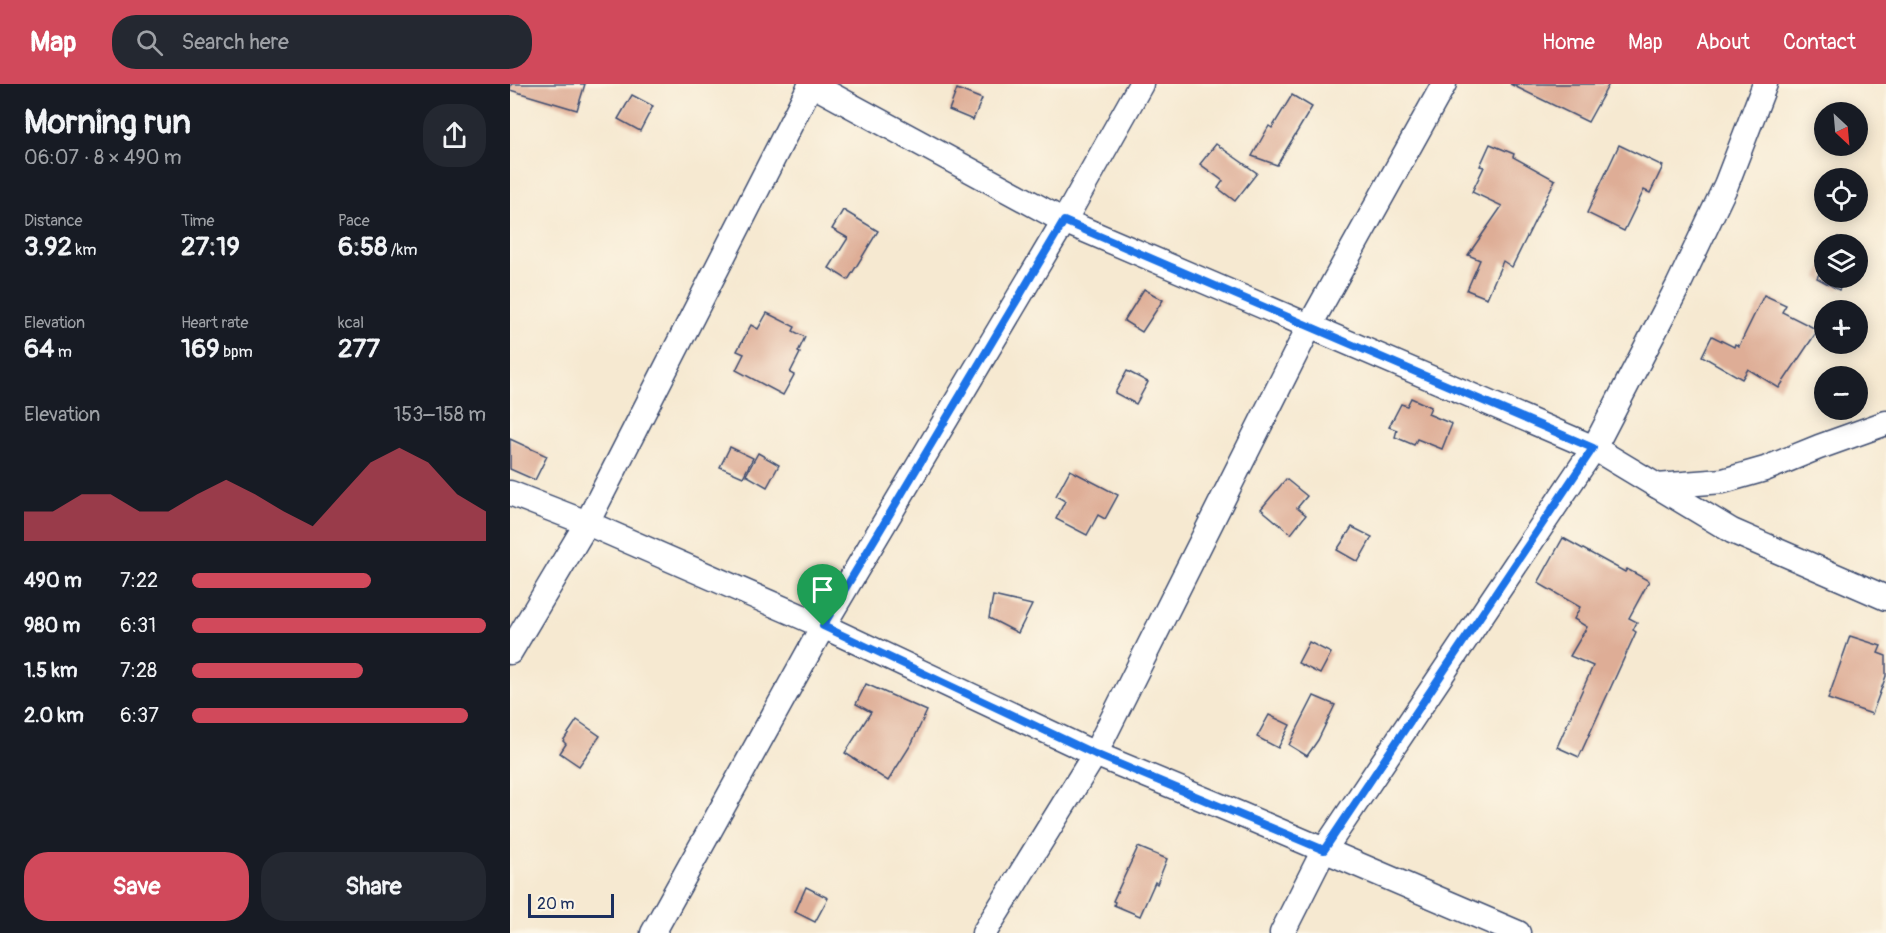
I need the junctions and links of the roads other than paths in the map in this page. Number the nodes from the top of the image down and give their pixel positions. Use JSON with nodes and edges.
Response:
{"nodes":[{"id":1,"x":811,"y":84,"type":"edge"},
{"id":2,"x":1141,"y":84,"type":"edge"},
{"id":3,"x":1444,"y":84,"type":"edge"},
{"id":4,"x":1765,"y":84,"type":"edge"},
{"id":5,"x":1064,"y":221,"type":"junction"},
{"id":6,"x":1310,"y":325,"type":"junction"},
{"id":7,"x":1886,"y":423,"type":"edge"},
{"id":8,"x":1593,"y":448,"type":"junction"},
{"id":9,"x":1657,"y":486,"type":"junction"},
{"id":10,"x":510,"y":493,"type":"edge"},
{"id":11,"x":587,"y":523,"type":"junction"},
{"id":12,"x":1886,"y":598,"type":"edge"},
{"id":13,"x":823,"y":626,"type":"junction"},
{"id":14,"x":510,"y":652,"type":"edge"},
{"id":15,"x":1095,"y":754,"type":"junction"},
{"id":16,"x":1324,"y":850,"type":"junction"},
{"id":17,"x":653,"y":933,"type":"edge"},
{"id":18,"x":984,"y":933,"type":"edge"},
{"id":19,"x":1282,"y":933,"type":"edge"},
{"id":20,"x":1518,"y":933,"type":"edge"}],
"edges":[{"from":1,"to":5,"type":"street"},
{"from":1,"to":11,"type":"street"},
{"from":2,"to":5,"type":"street"},
{"from":3,"to":6,"type":"street"},
{"from":4,"to":8,"type":"street"},
{"from":5,"to":6,"type":"street"},
{"from":5,"to":13,"type":"street"},
{"from":6,"to":8,"type":"street"},
{"from":6,"to":15,"type":"street"},
{"from":7,"to":9,"type":"street"},
{"from":8,"to":9,"type":"street"},
{"from":8,"to":16,"type":"street"},
{"from":9,"to":12,"type":"street"},
{"from":10,"to":11,"type":"street"},
{"from":11,"to":13,"type":"street"},
{"from":11,"to":14,"type":"street"},
{"from":13,"to":15,"type":"street"},
{"from":13,"to":17,"type":"street"},
{"from":15,"to":16,"type":"street"},
{"from":15,"to":18,"type":"street"},
{"from":16,"to":19,"type":"street"},
{"from":16,"to":20,"type":"street"}]}
